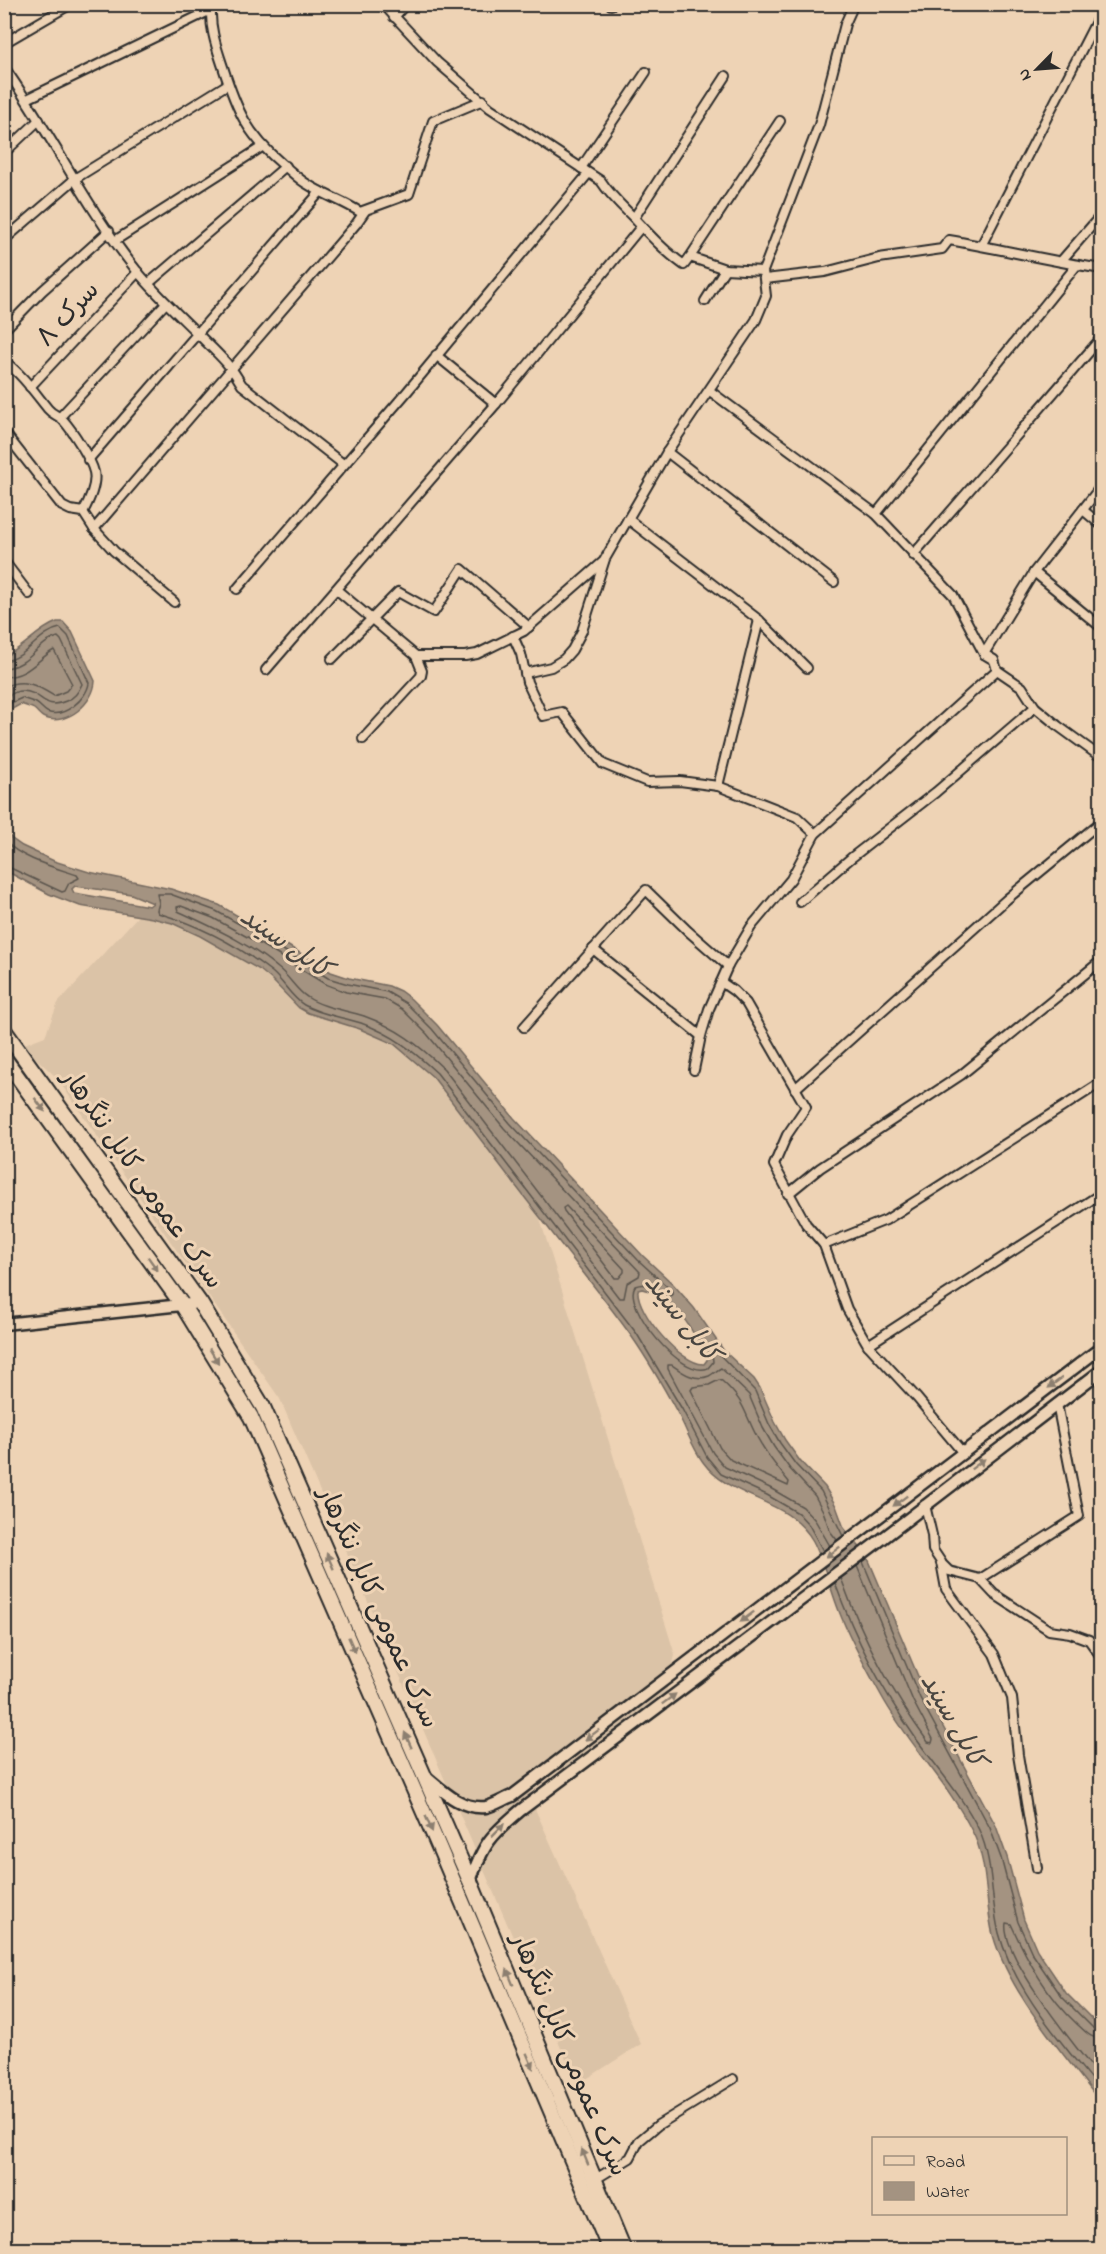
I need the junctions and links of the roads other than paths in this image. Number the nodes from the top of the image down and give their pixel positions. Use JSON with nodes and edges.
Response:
{"nodes":[{"id":1,"x":71,"y":4,"type":"edge"},
{"id":2,"x":383,"y":4,"type":"edge"},
{"id":3,"x":406,"y":4,"type":"edge"},
{"id":4,"x":854,"y":4,"type":"edge"},
{"id":5,"x":212,"y":7,"type":"edge"},
{"id":6,"x":1101,"y":10,"type":"edge"},
{"id":7,"x":394,"y":17,"type":"junction"},
{"id":8,"x":4,"y":43,"type":"edge"},
{"id":9,"x":4,"y":68,"type":"edge"},
{"id":10,"x":645,"y":72,"type":"dead end"},
{"id":11,"x":726,"y":76,"type":"dead end"},
{"id":12,"x":228,"y":84,"type":"junction"},
{"id":13,"x":27,"y":99,"type":"junction"},
{"id":14,"x":483,"y":100,"type":"junction"},
{"id":15,"x":39,"y":120,"type":"junction"},
{"id":16,"x":780,"y":122,"type":"dead end"},
{"id":17,"x":262,"y":147,"type":"junction"},
{"id":18,"x":4,"y":153,"type":"edge"},
{"id":19,"x":286,"y":166,"type":"junction"},
{"id":20,"x":585,"y":171,"type":"junction"},
{"id":21,"x":76,"y":178,"type":"junction"},
{"id":22,"x":320,"y":192,"type":"junction"},
{"id":23,"x":365,"y":211,"type":"junction"},
{"id":24,"x":1101,"y":214,"type":"edge"},
{"id":25,"x":634,"y":218,"type":"junction"},
{"id":26,"x":641,"y":227,"type":"junction"},
{"id":27,"x":109,"y":231,"type":"junction"},
{"id":28,"x":4,"y":240,"type":"edge"},
{"id":29,"x":116,"y":240,"type":"junction"},
{"id":30,"x":981,"y":246,"type":"junction"},
{"id":31,"x":690,"y":257,"type":"junction"},
{"id":32,"x":1062,"y":260,"type":"junction"},
{"id":33,"x":1077,"y":265,"type":"junction"},
{"id":34,"x":725,"y":269,"type":"junction"},
{"id":35,"x":1101,"y":269,"type":"edge"},
{"id":36,"x":138,"y":272,"type":"junction"},
{"id":37,"x":764,"y":275,"type":"junction"},
{"id":38,"x":149,"y":284,"type":"junction"},
{"id":39,"x":705,"y":301,"type":"dead end"},
{"id":40,"x":166,"y":303,"type":"junction"},
{"id":41,"x":4,"y":330,"type":"edge"},
{"id":42,"x":198,"y":334,"type":"junction"},
{"id":43,"x":1101,"y":337,"type":"edge"},
{"id":44,"x":436,"y":355,"type":"junction"},
{"id":45,"x":4,"y":361,"type":"edge"},
{"id":46,"x":232,"y":368,"type":"junction"},
{"id":47,"x":30,"y":387,"type":"junction"},
{"id":48,"x":710,"y":391,"type":"junction"},
{"id":49,"x":496,"y":404,"type":"junction"},
{"id":50,"x":60,"y":417,"type":"junction"},
{"id":51,"x":4,"y":432,"type":"edge"},
{"id":52,"x":667,"y":452,"type":"junction"},
{"id":53,"x":88,"y":460,"type":"junction"},
{"id":54,"x":343,"y":464,"type":"junction"},
{"id":55,"x":1101,"y":485,"type":"edge"},
{"id":56,"x":1083,"y":510,"type":"junction"},
{"id":57,"x":83,"y":512,"type":"junction"},
{"id":58,"x":876,"y":514,"type":"junction"},
{"id":59,"x":628,"y":519,"type":"junction"},
{"id":60,"x":1101,"y":526,"type":"edge"},
{"id":61,"x":94,"y":529,"type":"junction"},
{"id":62,"x":913,"y":555,"type":"junction"},
{"id":63,"x":605,"y":560,"type":"junction"},
{"id":64,"x":4,"y":561,"type":"edge"},
{"id":65,"x":1034,"y":572,"type":"junction"},
{"id":66,"x":834,"y":582,"type":"dead end"},
{"id":67,"x":237,"y":589,"type":"dead end"},
{"id":68,"x":337,"y":590,"type":"junction"},
{"id":69,"x":29,"y":594,"type":"dead end"},
{"id":70,"x":174,"y":602,"type":"dead end"},
{"id":71,"x":372,"y":619,"type":"junction"},
{"id":72,"x":759,"y":620,"type":"junction"},
{"id":73,"x":529,"y":627,"type":"junction"},
{"id":74,"x":1101,"y":628,"type":"edge"},
{"id":75,"x":513,"y":636,"type":"junction"},
{"id":76,"x":984,"y":654,"type":"junction"},
{"id":77,"x":416,"y":656,"type":"junction"},
{"id":78,"x":332,"y":659,"type":"dead end"},
{"id":79,"x":807,"y":668,"type":"dead end"},
{"id":80,"x":266,"y":670,"type":"dead end"},
{"id":81,"x":997,"y":670,"type":"junction"},
{"id":82,"x":525,"y":673,"type":"junction"},
{"id":83,"x":1035,"y":707,"type":"junction"},
{"id":84,"x":363,"y":739,"type":"dead end"},
{"id":85,"x":1101,"y":758,"type":"edge"},
{"id":86,"x":718,"y":786,"type":"junction"},
{"id":87,"x":1101,"y":821,"type":"edge"},
{"id":88,"x":815,"y":834,"type":"junction"},
{"id":89,"x":800,"y":902,"type":"dead end"},
{"id":90,"x":593,"y":949,"type":"junction"},
{"id":91,"x":1101,"y":960,"type":"edge"},
{"id":92,"x":728,"y":966,"type":"junction"},
{"id":93,"x":721,"y":982,"type":"junction"},
{"id":94,"x":524,"y":1027,"type":"dead end"},
{"id":95,"x":4,"y":1030,"type":"edge"},
{"id":96,"x":701,"y":1036,"type":"junction"},
{"id":97,"x":4,"y":1058,"type":"edge"},
{"id":98,"x":694,"y":1070,"type":"dead end"},
{"id":99,"x":1101,"y":1082,"type":"edge"},
{"id":100,"x":795,"y":1089,"type":"junction"},
{"id":101,"x":1101,"y":1193,"type":"edge"},
{"id":102,"x":788,"y":1194,"type":"junction"},
{"id":103,"x":824,"y":1245,"type":"junction"},
{"id":104,"x":200,"y":1303,"type":"junction"},
{"id":105,"x":183,"y":1306,"type":"junction"},
{"id":106,"x":4,"y":1324,"type":"edge"},
{"id":107,"x":868,"y":1345,"type":"junction"},
{"id":108,"x":1101,"y":1347,"type":"edge"},
{"id":109,"x":1101,"y":1370,"type":"edge"},
{"id":110,"x":1057,"y":1404,"type":"junction"},
{"id":111,"x":963,"y":1453,"type":"junction"},
{"id":112,"x":925,"y":1505,"type":"junction"},
{"id":113,"x":941,"y":1562,"type":"junction"},
{"id":114,"x":980,"y":1579,"type":"junction"},
{"id":115,"x":1101,"y":1659,"type":"edge"},
{"id":116,"x":423,"y":1773,"type":"junction"},
{"id":117,"x":1037,"y":1868,"type":"dead end"},
{"id":118,"x":470,"y":1881,"type":"junction"},
{"id":119,"x":733,"y":2079,"type":"dead end"},
{"id":120,"x":594,"y":2180,"type":"junction"},
{"id":121,"x":610,"y":2250,"type":"edge"},
{"id":122,"x":624,"y":2250,"type":"edge"}],
"edges":[{"from":1,"to":8,"type":"street"},
{"from":2,"to":7,"type":"street"},
{"from":3,"to":7,"type":"street"},
{"from":4,"to":37,"type":"street"},
{"from":5,"to":12,"type":"street"},
{"from":5,"to":13,"type":"street"},
{"from":6,"to":30,"type":"street"},
{"from":7,"to":14,"type":"street"},
{"from":9,"to":13,"type":"street"},
{"from":10,"to":20,"type":"street"},
{"from":11,"to":25,"type":"street"},
{"from":12,"to":17,"type":"street"},
{"from":12,"to":21,"type":"street"},
{"from":13,"to":15,"type":"street"},
{"from":14,"to":20,"type":"street"},
{"from":14,"to":23,"type":"street"},
{"from":15,"to":18,"type":"street"},
{"from":15,"to":21,"type":"street"},
{"from":16,"to":31,"type":"street"},
{"from":17,"to":19,"type":"street"},
{"from":17,"to":29,"type":"street"},
{"from":19,"to":22,"type":"street"},
{"from":19,"to":38,"type":"street"},
{"from":20,"to":25,"type":"street"},
{"from":20,"to":44,"type":"street"},
{"from":21,"to":27,"type":"street"},
{"from":21,"to":28,"type":"street"},
{"from":22,"to":23,"type":"street"},
{"from":22,"to":42,"type":"street"},
{"from":23,"to":46,"type":"street"},
{"from":24,"to":32,"type":"street"},
{"from":25,"to":26,"type":"street"},
{"from":26,"to":31,"type":"street"},
{"from":26,"to":49,"type":"street"},
{"from":27,"to":29,"type":"street"},
{"from":27,"to":41,"type":"street"},
{"from":29,"to":36,"type":"street"},
{"from":30,"to":32,"type":"street"},
{"from":30,"to":37,"type":"street"},
{"from":31,"to":34,"type":"street"},
{"from":32,"to":33,"type":"street"},
{"from":33,"to":35,"type":"street"},
{"from":33,"to":58,"type":"street"},
{"from":34,"to":37,"type":"street"},
{"from":34,"to":39,"type":"street"},
{"from":36,"to":38,"type":"street"},
{"from":36,"to":47,"type":"street","name":"سرک ۸"},
{"from":37,"to":48,"type":"street"},
{"from":38,"to":40,"type":"street"},
{"from":40,"to":42,"type":"street"},
{"from":40,"to":50,"type":"street"},
{"from":42,"to":46,"type":"street"},
{"from":42,"to":53,"type":"street"},
{"from":43,"to":62,"type":"street"},
{"from":44,"to":49,"type":"street"},
{"from":44,"to":54,"type":"street"},
{"from":45,"to":47,"type":"street"},
{"from":46,"to":54,"type":"street"},
{"from":46,"to":61,"type":"street"},
{"from":47,"to":50,"type":"street"},
{"from":48,"to":52,"type":"street"},
{"from":48,"to":58,"type":"street"},
{"from":49,"to":68,"type":"street"},
{"from":50,"to":53,"type":"street"},
{"from":51,"to":57,"type":"street"},
{"from":52,"to":59,"type":"street"},
{"from":52,"to":66,"type":"street"},
{"from":53,"to":57,"type":"street"},
{"from":54,"to":67,"type":"street"},
{"from":55,"to":56,"type":"street"},
{"from":56,"to":60,"type":"street"},
{"from":56,"to":65,"type":"street"},
{"from":57,"to":61,"type":"street"},
{"from":58,"to":62,"type":"street"},
{"from":59,"to":63,"type":"street"},
{"from":59,"to":72,"type":"street"},
{"from":61,"to":70,"type":"street"},
{"from":62,"to":76,"type":"street"},
{"from":63,"to":73,"type":"street"},
{"from":63,"to":82,"type":"street"},
{"from":64,"to":69,"type":"street"},
{"from":65,"to":74,"type":"street"},
{"from":65,"to":76,"type":"street"},
{"from":68,"to":71,"type":"street"},
{"from":68,"to":80,"type":"street"},
{"from":71,"to":73,"type":"street"},
{"from":71,"to":77,"type":"street"},
{"from":71,"to":78,"type":"street"},
{"from":72,"to":79,"type":"street"},
{"from":72,"to":86,"type":"street"},
{"from":73,"to":75,"type":"street"},
{"from":75,"to":77,"type":"street"},
{"from":75,"to":82,"type":"street"},
{"from":76,"to":81,"type":"street"},
{"from":77,"to":84,"type":"street"},
{"from":81,"to":83,"type":"street"},
{"from":81,"to":88,"type":"street"},
{"from":82,"to":86,"type":"street"},
{"from":83,"to":85,"type":"street"},
{"from":83,"to":89,"type":"street"},
{"from":86,"to":88,"type":"street"},
{"from":87,"to":100,"type":"street"},
{"from":88,"to":92,"type":"street"},
{"from":90,"to":92,"type":"street"},
{"from":90,"to":94,"type":"street"},
{"from":90,"to":96,"type":"street"},
{"from":91,"to":102,"type":"street"},
{"from":92,"to":93,"type":"street"},
{"from":93,"to":96,"type":"street"},
{"from":93,"to":100,"type":"street"},
{"from":95,"to":104,"type":"highway","name":"سرک عمومی کابل ننگرهار"},
{"from":96,"to":98,"type":"street"},
{"from":97,"to":105,"type":"highway","name":"سرک عمومی کابل ننگرهار","one_way":true},
{"from":99,"to":103,"type":"street"},
{"from":100,"to":102,"type":"street"},
{"from":101,"to":107,"type":"street"},
{"from":102,"to":103,"type":"street"},
{"from":103,"to":107,"type":"street"},
{"from":104,"to":105,"type":"street"},
{"from":116,"to":104,"type":"highway","name":"سرک عمومی کابل ننگرهار","one_way":true},
{"from":105,"to":106,"type":"street"},
{"from":105,"to":121,"type":"highway","name":"سرک عمومی کابل ننگرهار","one_way":true},
{"from":107,"to":111,"type":"street"},
{"from":108,"to":111,"type":"street","one_way":true},
{"from":109,"to":110,"type":"street"},
{"from":112,"to":110,"type":"street","one_way":true},
{"from":110,"to":114,"type":"street"},
{"from":111,"to":116,"type":"street","one_way":true},
{"from":112,"to":113,"type":"street"},
{"from":118,"to":112,"type":"street","one_way":true},
{"from":113,"to":114,"type":"street"},
{"from":113,"to":117,"type":"street"},
{"from":114,"to":115,"type":"street"},
{"from":116,"to":118,"type":"highway","name":"سرک عمومی کابل ننگرهار"},
{"from":120,"to":118,"type":"highway","name":"سرک عمومی کابل ننگرهار","one_way":true},
{"from":119,"to":120,"type":"street"},
{"from":120,"to":122,"type":"highway","name":"سرک عمومی کابل ننگرهار"}]}
